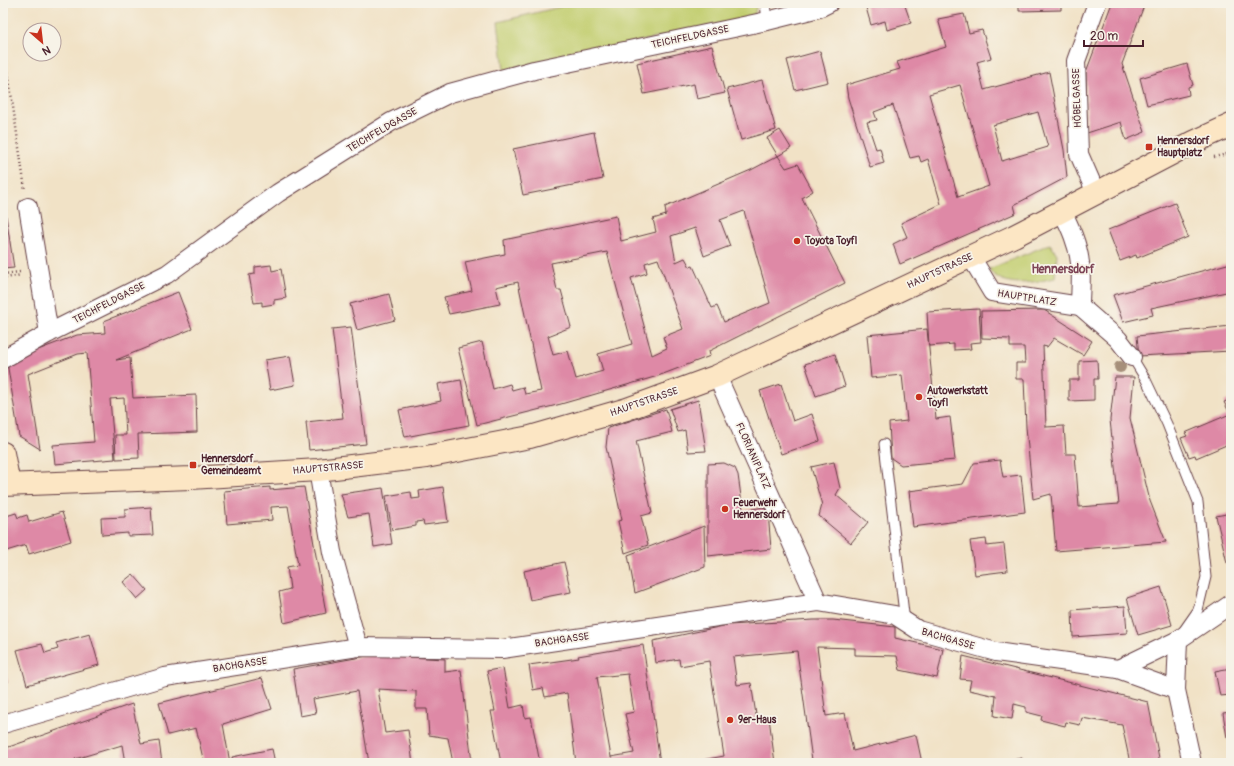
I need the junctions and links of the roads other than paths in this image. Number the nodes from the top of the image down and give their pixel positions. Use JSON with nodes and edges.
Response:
{"nodes":[{"id":1,"x":765,"y":3,"type":"edge"},
{"id":2,"x":1097,"y":3,"type":"edge"},
{"id":3,"x":820,"y":5,"type":"edge"},
{"id":4,"x":767,"y":21,"type":"junction"},
{"id":5,"x":1231,"y":125,"type":"edge"},
{"id":6,"x":1096,"y":193,"type":"junction"},
{"id":7,"x":28,"y":207,"type":"road end"},
{"id":8,"x":1062,"y":211,"type":"junction"},
{"id":9,"x":971,"y":257,"type":"junction"},
{"id":10,"x":1080,"y":306,"type":"junction"},
{"id":11,"x":49,"y":333,"type":"junction"},
{"id":12,"x":1132,"y":357,"type":"joint"},
{"id":13,"x":3,"y":359,"type":"edge"},
{"id":14,"x":717,"y":376,"type":"junction"},
{"id":15,"x":884,"y":444,"type":"dead end"},
{"id":16,"x":3,"y":453,"type":"edge"},
{"id":17,"x":318,"y":470,"type":"junction"},
{"id":18,"x":6,"y":485,"type":"edge"},
{"id":19,"x":818,"y":602,"type":"junction"},
{"id":20,"x":1227,"y":609,"type":"edge"},
{"id":21,"x":905,"y":623,"type":"junction"},
{"id":22,"x":1178,"y":640,"type":"junction"},
{"id":23,"x":358,"y":647,"type":"junction"},
{"id":24,"x":1118,"y":669,"type":"junction"},
{"id":25,"x":1176,"y":690,"type":"junction"},
{"id":26,"x":3,"y":724,"type":"edge"},
{"id":27,"x":1192,"y":763,"type":"edge"}],
"edges":[{"from":1,"to":4,"type":"lane"},
{"from":2,"to":6,"type":"street","name":"HÖBELGASSE"},
{"from":3,"to":4,"type":"street","name":"TEICHFELDGASSE"},
{"from":4,"to":11,"type":"street","name":"TEICHFELDGASSE"},
{"from":5,"to":6,"type":"street","name":"HAUPTSTRASSE"},
{"from":6,"to":8,"type":"street","name":"HAUPTSTRASSE"},
{"from":7,"to":11,"type":"street"},
{"from":8,"to":9,"type":"street","name":"HAUPTSTRASSE"},
{"from":8,"to":10,"type":"street"},
{"from":9,"to":10,"type":"street","name":"HAUPTPLATZ"},
{"from":9,"to":14,"type":"street","name":"HAUPTSTRASSE"},
{"from":10,"to":12,"type":"street"},
{"from":11,"to":13,"type":"street","name":"TEICHFELDGASSE"},
{"from":12,"to":22,"type":"lane"},
{"from":14,"to":17,"type":"street","name":"HAUPTSTRASSE"},
{"from":14,"to":19,"type":"street","name":"FLORIANIPLATZ"},
{"from":15,"to":21,"type":"lane"},
{"from":16,"to":18,"type":"street"},
{"from":17,"to":18,"type":"street","name":"HAUPTSTRASSE"},
{"from":17,"to":23,"type":"street"},
{"from":19,"to":21,"type":"street","name":"BACHGASSE"},
{"from":19,"to":23,"type":"street","name":"BACHGASSE"},
{"from":20,"to":22,"type":"street"},
{"from":21,"to":24,"type":"street","name":"BACHGASSE"},
{"from":22,"to":24,"type":"street"},
{"from":22,"to":25,"type":"street"},
{"from":23,"to":26,"type":"street","name":"BACHGASSE"},
{"from":24,"to":25,"type":"street","name":"BACHGASSE"},
{"from":25,"to":27,"type":"street"}]}
